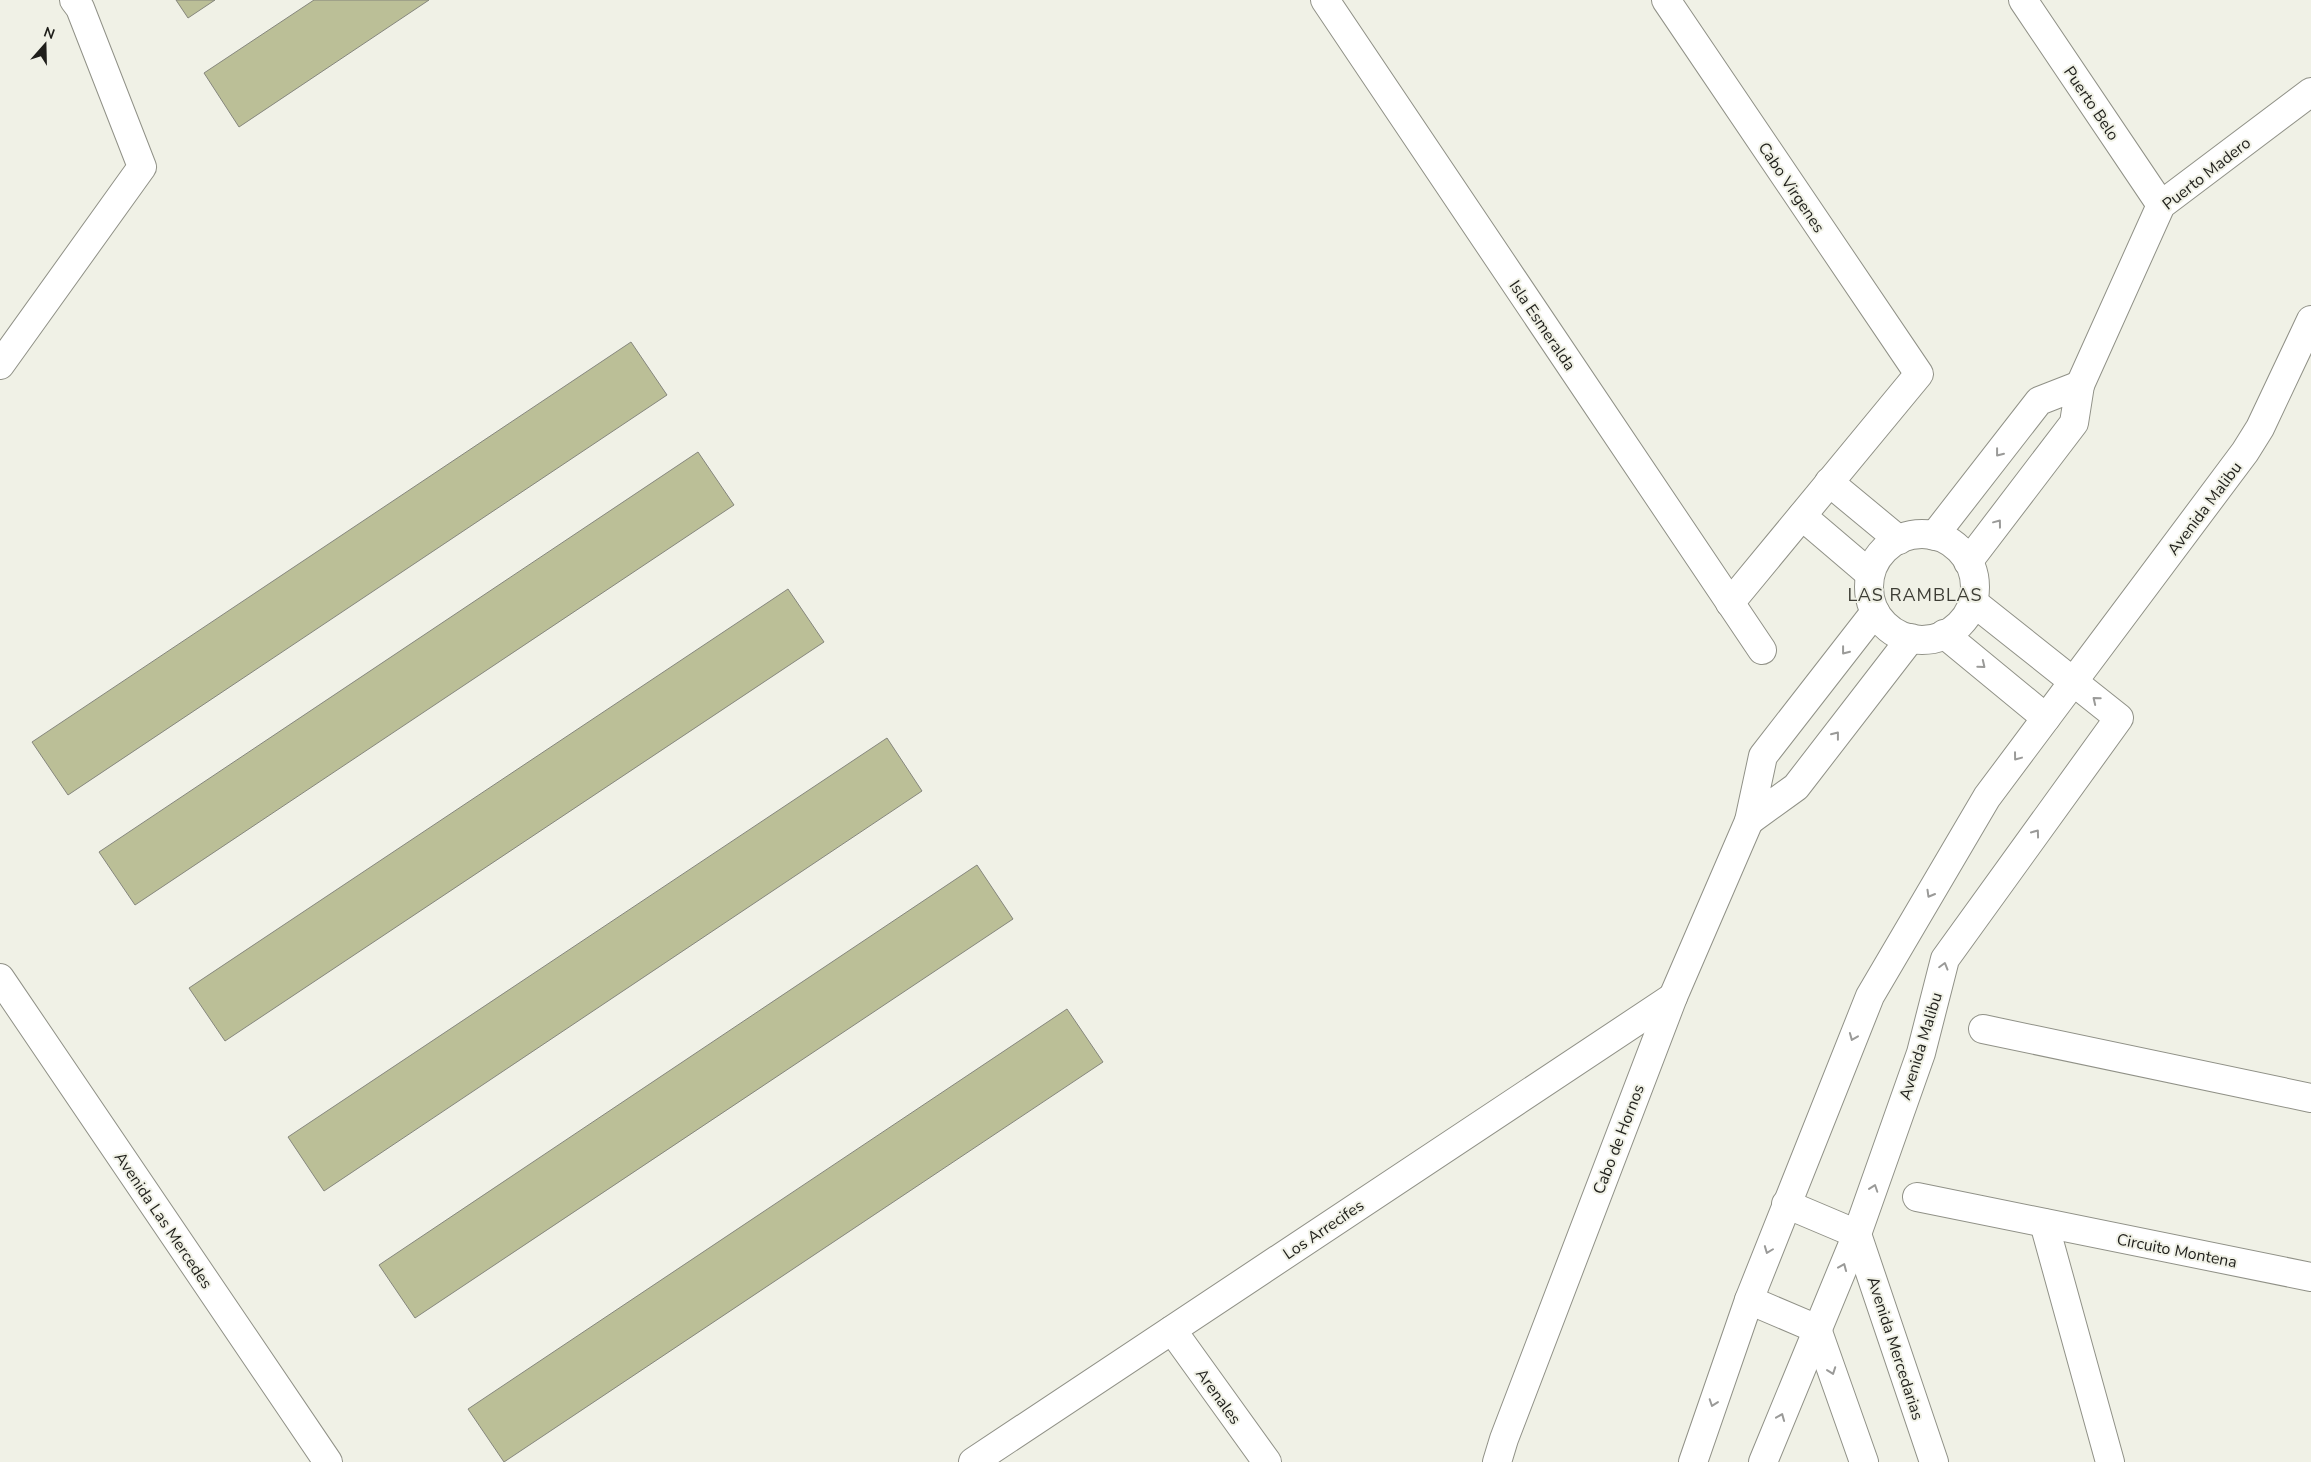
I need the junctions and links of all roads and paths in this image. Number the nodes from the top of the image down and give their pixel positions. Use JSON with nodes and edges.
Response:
{"nodes":[{"id":1,"x":74,"y":0,"type":"edge"},
{"id":2,"x":1325,"y":0,"type":"edge"},
{"id":3,"x":1666,"y":0,"type":"edge"},
{"id":4,"x":2022,"y":0,"type":"edge"},
{"id":5,"x":2311,"y":92,"type":"edge"},
{"id":6,"x":2161,"y":205,"type":"junction"},
{"id":7,"x":2311,"y":320,"type":"edge"},
{"id":8,"x":0,"y":366,"type":"edge"},
{"id":9,"x":2080,"y":385,"type":"junction"},
{"id":10,"x":2018,"y":428,"type":"junction"},
{"id":11,"x":2051,"y":454,"type":"junction"},
{"id":12,"x":1830,"y":482,"type":"junction"},
{"id":13,"x":1802,"y":516,"type":"junction"},
{"id":14,"x":1934,"y":536,"type":"junction"},
{"id":15,"x":1899,"y":540,"type":"junction"},
{"id":16,"x":1968,"y":562,"type":"junction"},
{"id":17,"x":1870,"y":574,"type":"junction"},
{"id":18,"x":1973,"y":602,"type":"junction"},
{"id":19,"x":1730,"y":603,"type":"junction"},
{"id":20,"x":1875,"y":612,"type":"junction"},
{"id":21,"x":1944,"y":634,"type":"junction"},
{"id":22,"x":1911,"y":638,"type":"junction"},
{"id":23,"x":1762,"y":650,"type":"dead end"},
{"id":24,"x":2073,"y":682,"type":"junction"},
{"id":25,"x":2046,"y":718,"type":"junction"},
{"id":26,"x":1782,"y":733,"type":"junction"},
{"id":27,"x":1816,"y":761,"type":"junction"},
{"id":28,"x":1749,"y":820,"type":"junction"},
{"id":29,"x":0,"y":978,"type":"edge"},
{"id":30,"x":1673,"y":997,"type":"junction"},
{"id":31,"x":1983,"y":1029,"type":"dead end"},
{"id":32,"x":2311,"y":1098,"type":"edge"},
{"id":33,"x":1917,"y":1197,"type":"dead end"},
{"id":34,"x":1786,"y":1204,"type":"junction"},
{"id":35,"x":2044,"y":1223,"type":"junction"},
{"id":36,"x":1858,"y":1234,"type":"junction"},
{"id":37,"x":2311,"y":1277,"type":"edge"},
{"id":38,"x":1749,"y":1300,"type":"junction"},
{"id":39,"x":1817,"y":1329,"type":"junction"},
{"id":40,"x":1172,"y":1330,"type":"junction"},
{"id":41,"x":328,"y":1462,"type":"edge"},
{"id":42,"x":973,"y":1462,"type":"edge"},
{"id":43,"x":1266,"y":1462,"type":"edge"},
{"id":44,"x":1497,"y":1462,"type":"edge"},
{"id":45,"x":1693,"y":1462,"type":"edge"},
{"id":46,"x":1763,"y":1462,"type":"edge"},
{"id":47,"x":1864,"y":1462,"type":"edge"},
{"id":48,"x":1934,"y":1462,"type":"edge"},
{"id":49,"x":2110,"y":1462,"type":"edge"}],
"edges":[{"from":1,"to":8,"type":"street"},
{"from":2,"to":19,"type":"street","name":"Isla Esmeralda"},
{"from":3,"to":12,"type":"street","name":"Cabo Virgenes"},
{"from":4,"to":6,"type":"street","name":"Puerto Belo"},
{"from":5,"to":6,"type":"street","name":"Puerto Madero"},
{"from":6,"to":9,"type":"street","name":"Puerto Madero"},
{"from":7,"to":24,"type":"street","name":"Avenida Malibu"},
{"from":9,"to":10,"type":"street"},
{"from":9,"to":11,"type":"street","name":"Puerto Madero"},
{"from":10,"to":11,"type":"street"},
{"from":10,"to":14,"type":"street","one_way":true},
{"from":16,"to":11,"type":"street","name":"Puerto Madero","one_way":true},
{"from":12,"to":13,"type":"street"},
{"from":12,"to":15,"type":"street"},
{"from":13,"to":17,"type":"street"},
{"from":13,"to":19,"type":"street"},
{"from":14,"to":15,"type":"street"},
{"from":14,"to":16,"type":"street"},
{"from":15,"to":17,"type":"street"},
{"from":16,"to":18,"type":"street"},
{"from":17,"to":20,"type":"street"},
{"from":18,"to":21,"type":"street"},
{"from":18,"to":24,"type":"street"},
{"from":19,"to":23,"type":"street","name":"Isla Esmeralda"},
{"from":20,"to":22,"type":"street"},
{"from":20,"to":26,"type":"street","name":"Cabo de Hornos","one_way":true},
{"from":21,"to":22,"type":"street"},
{"from":21,"to":25,"type":"street","one_way":true},
{"from":27,"to":22,"type":"street","one_way":true},
{"from":24,"to":25,"type":"street","name":"Avenida Malibu"},
{"from":36,"to":24,"type":"street","name":"Avenida Malibu","one_way":true},
{"from":25,"to":34,"type":"street","name":"Avenida Malibu","one_way":true},
{"from":26,"to":27,"type":"street"},
{"from":26,"to":28,"type":"street","name":"Cabo de Hornos"},
{"from":27,"to":28,"type":"street"},
{"from":28,"to":30,"type":"street","name":"Cabo de Hornos"},
{"from":29,"to":41,"type":"street","name":"Avenida Las Mercedes"},
{"from":30,"to":40,"type":"street","name":"Los Arrecifes"},
{"from":30,"to":44,"type":"street","name":"Cabo de Hornos"},
{"from":31,"to":32,"type":"street"},
{"from":33,"to":35,"type":"street","name":"Circuito Montena"},
{"from":34,"to":36,"type":"street"},
{"from":34,"to":38,"type":"street","name":"Avenida Malibu","one_way":true},
{"from":35,"to":37,"type":"street","name":"Circuito Montena"},
{"from":35,"to":49,"type":"street"},
{"from":39,"to":36,"type":"street","name":"Avenida Malibu","one_way":true},
{"from":36,"to":48,"type":"street","name":"Avenida Mercedarias"},
{"from":38,"to":39,"type":"street"},
{"from":38,"to":45,"type":"street","name":"Avenida Malibu","one_way":true},
{"from":46,"to":39,"type":"street","name":"Avenida Malibu","one_way":true},
{"from":39,"to":47,"type":"street","one_way":true},
{"from":40,"to":42,"type":"street","name":"Los Arrecifes"},
{"from":40,"to":43,"type":"street","name":"Arenales"}]}
